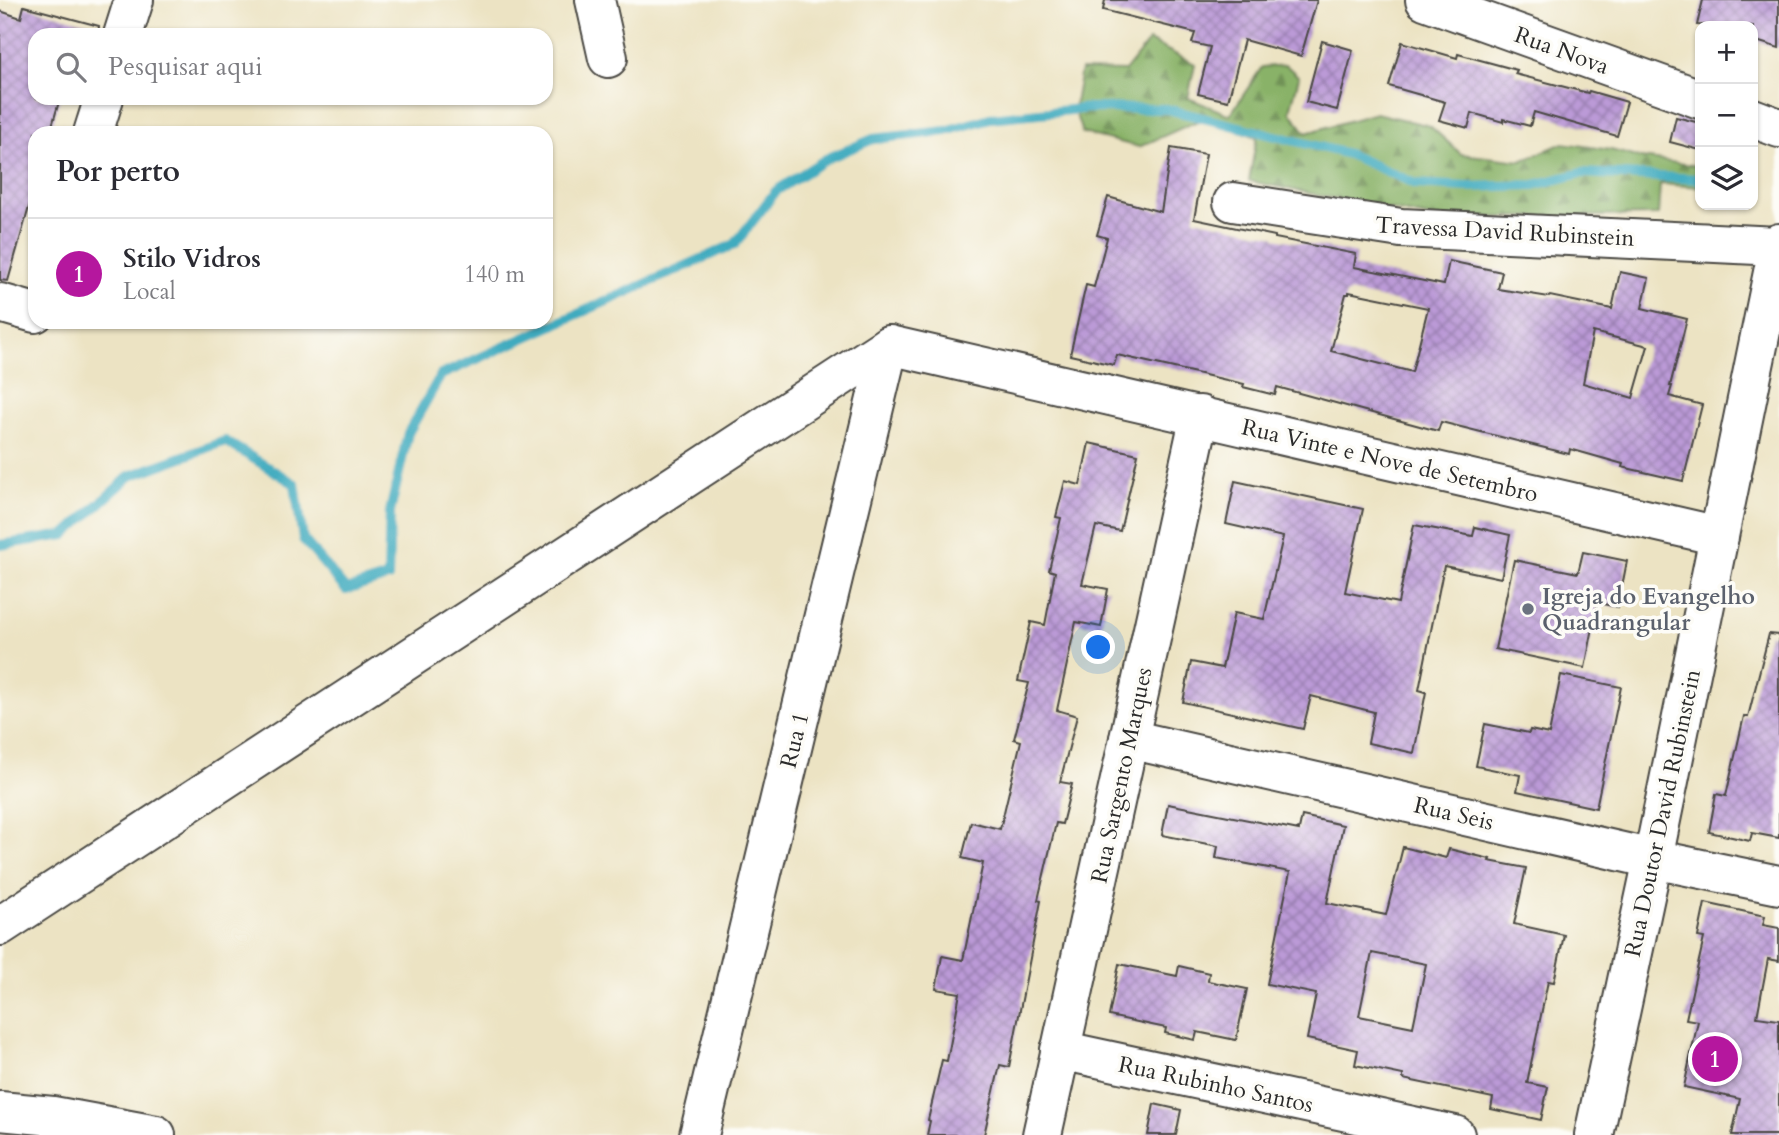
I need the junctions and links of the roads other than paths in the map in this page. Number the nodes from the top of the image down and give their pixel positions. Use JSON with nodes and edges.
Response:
{"nodes":[{"id":1,"x":595,"y":0,"type":"edge"},
{"id":2,"x":1425,"y":0,"type":"edge"},
{"id":3,"x":608,"y":58,"type":"dead end"},
{"id":4,"x":1695,"y":97,"type":"edge"},
{"id":5,"x":102,"y":105,"type":"edge"},
{"id":6,"x":1758,"y":120,"type":"edge"},
{"id":7,"x":95,"y":126,"type":"edge"},
{"id":8,"x":1779,"y":128,"type":"edge"},
{"id":9,"x":1233,"y":202,"type":"dead end"},
{"id":10,"x":1779,"y":244,"type":"edge"},
{"id":11,"x":0,"y":303,"type":"edge"},
{"id":12,"x":28,"y":311,"type":"edge"},
{"id":13,"x":889,"y":345,"type":"junction"},
{"id":14,"x":1200,"y":415,"type":"junction"},
{"id":15,"x":1719,"y":536,"type":"junction"},
{"id":16,"x":1129,"y":739,"type":"junction"},
{"id":17,"x":1654,"y":859,"type":"junction"},
{"id":18,"x":1779,"y":885,"type":"edge"},
{"id":19,"x":0,"y":926,"type":"edge"},
{"id":20,"x":1060,"y":1050,"type":"junction"},
{"id":21,"x":0,"y":1111,"type":"edge"},
{"id":22,"x":52,"y":1126,"type":"edge"},
{"id":23,"x":156,"y":1135,"type":"edge"},
{"id":24,"x":699,"y":1135,"type":"edge"},
{"id":25,"x":1042,"y":1135,"type":"edge"},
{"id":26,"x":1455,"y":1135,"type":"edge"},
{"id":27,"x":1594,"y":1135,"type":"edge"}],
"edges":[{"from":1,"to":3,"type":"street"},
{"from":2,"to":4,"type":"street","name":"Rua Nova"},
{"from":5,"to":7,"type":"street"},
{"from":6,"to":8,"type":"street"},
{"from":9,"to":10,"type":"street","name":"Travessa David Rubinstein"},
{"from":10,"to":15,"type":"street","name":"Rua Doutor David Rubinstein"},
{"from":11,"to":12,"type":"street"},
{"from":13,"to":14,"type":"street","name":"Rua Vinte e Nove de Setembro"},
{"from":13,"to":19,"type":"street"},
{"from":13,"to":24,"type":"street","name":"Rua 1"},
{"from":14,"to":15,"type":"street","name":"Rua Vinte e Nove de Setembro"},
{"from":14,"to":16,"type":"street","name":"Rua Sargento Marques"},
{"from":15,"to":17,"type":"street","name":"Rua Doutor David Rubinstein"},
{"from":16,"to":17,"type":"street","name":"Rua Seis"},
{"from":16,"to":20,"type":"street","name":"Rua Sargento Marques"},
{"from":17,"to":18,"type":"street","name":"Rua Seis"},
{"from":17,"to":27,"type":"street","name":"Rua Doutor David Rubinstein"},
{"from":20,"to":25,"type":"street","name":"Rua Sargento Marques"},
{"from":20,"to":26,"type":"street","name":"Rua Rubinho Santos"},
{"from":21,"to":22,"type":"street"},
{"from":22,"to":23,"type":"street"}]}
